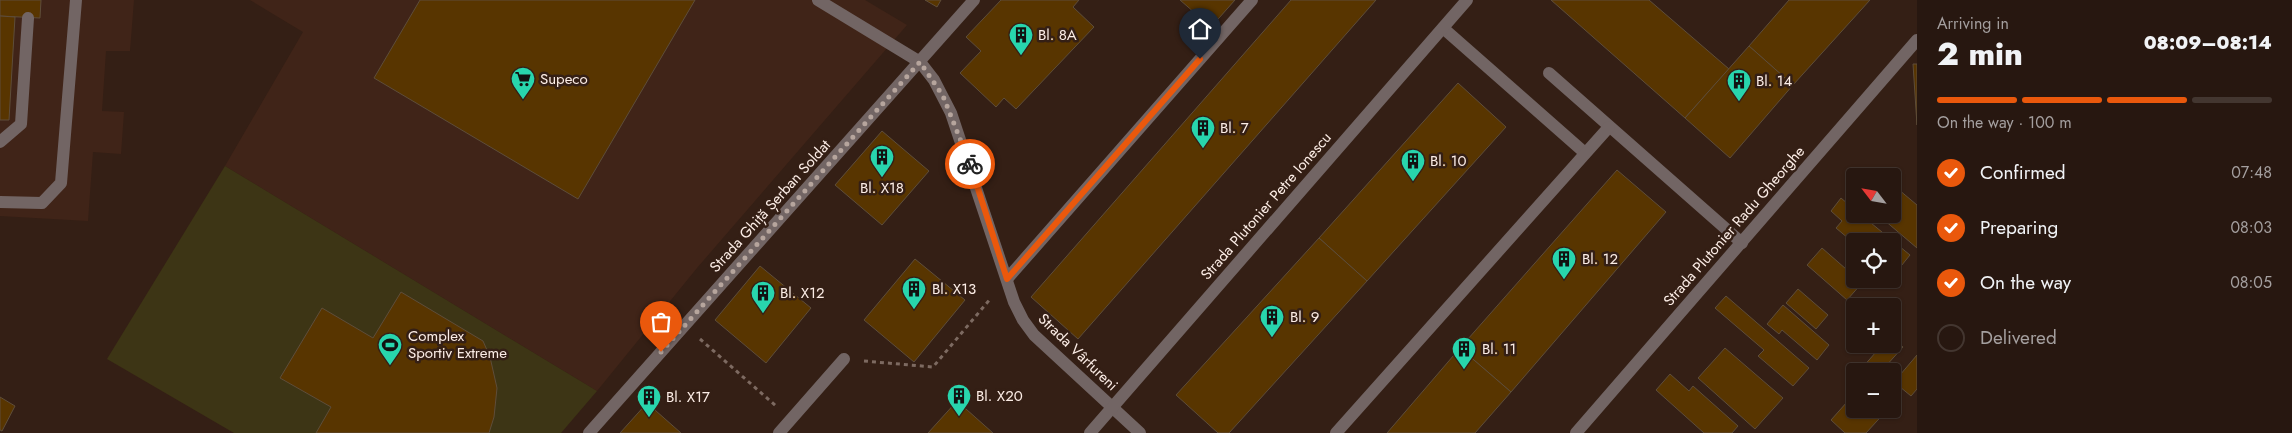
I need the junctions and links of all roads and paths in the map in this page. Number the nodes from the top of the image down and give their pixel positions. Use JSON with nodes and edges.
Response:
{"nodes":[{"id":1,"x":76,"y":0,"type":"edge"},
{"id":2,"x":818,"y":0,"type":"edge"},
{"id":3,"x":974,"y":0,"type":"edge"},
{"id":4,"x":1252,"y":0,"type":"edge"},
{"id":5,"x":1467,"y":0,"type":"edge"},
{"id":6,"x":28,"y":18,"type":"dead end"},
{"id":7,"x":1443,"y":28,"type":"junction"},
{"id":8,"x":1917,"y":40,"type":"edge"},
{"id":9,"x":920,"y":62,"type":"junction"},
{"id":10,"x":1549,"y":73,"type":"dead end"},
{"id":11,"x":1609,"y":126,"type":"junction"},
{"id":12,"x":0,"y":142,"type":"edge"},
{"id":13,"x":1586,"y":153,"type":"junction"},
{"id":14,"x":0,"y":202,"type":"edge"},
{"id":15,"x":1742,"y":243,"type":"junction"},
{"id":16,"x":1007,"y":279,"type":"junction"},
{"id":17,"x":685,"y":326,"type":"junction"},
{"id":18,"x":844,"y":359,"type":"joint"},
{"id":19,"x":1112,"y":407,"type":"junction"},
{"id":20,"x":791,"y":419,"type":"junction"},
{"id":21,"x":589,"y":433,"type":"edge"},
{"id":22,"x":778,"y":433,"type":"edge"},
{"id":23,"x":1090,"y":433,"type":"edge"},
{"id":24,"x":1140,"y":433,"type":"edge"},
{"id":25,"x":1336,"y":433,"type":"edge"},
{"id":26,"x":1576,"y":433,"type":"edge"}],
"edges":[{"from":1,"to":14,"type":"street"},
{"from":2,"to":9,"type":"street"},
{"from":3,"to":9,"type":"street","name":"Strada Ghiță Șerban Soldat"},
{"from":4,"to":16,"type":"street"},
{"from":5,"to":7,"type":"street","name":"Strada Plutonier Petre Ionescu"},
{"from":6,"to":12,"type":"street"},
{"from":7,"to":13,"type":"street"},
{"from":7,"to":19,"type":"street","name":"Strada Plutonier Petre Ionescu"},
{"from":8,"to":15,"type":"street","name":"Strada Plutonier Radu Gheorghe"},
{"from":9,"to":16,"type":"street","name":"Strada Vârfureni"},
{"from":9,"to":17,"type":"street","name":"Strada Ghiță Șerban Soldat"},
{"from":10,"to":11,"type":"street"},
{"from":11,"to":13,"type":"street"},
{"from":11,"to":15,"type":"street"},
{"from":13,"to":25,"type":"street"},
{"from":15,"to":26,"type":"street","name":"Strada Plutonier Radu Gheorghe"},
{"from":16,"to":18,"type":"path"},
{"from":16,"to":19,"type":"street","name":"Strada Vârfureni"},
{"from":17,"to":20,"type":"path"},
{"from":17,"to":21,"type":"street","name":"Strada Ghiță Șerban Soldat"},
{"from":18,"to":20,"type":"street"},
{"from":19,"to":23,"type":"street","name":"Strada Plutonier Petre Ionescu"},
{"from":19,"to":24,"type":"street","name":"Strada Vârfureni"},
{"from":20,"to":22,"type":"street"}]}
